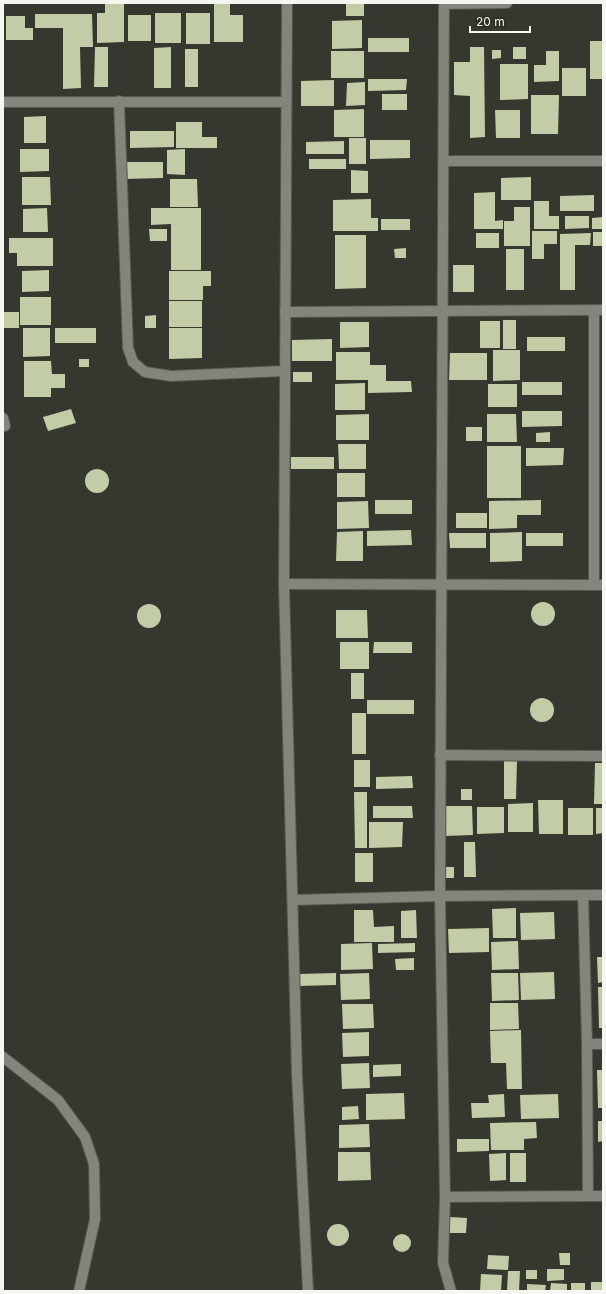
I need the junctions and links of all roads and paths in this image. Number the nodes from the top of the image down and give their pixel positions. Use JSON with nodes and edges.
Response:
{"nodes":[{"id":1,"x":287,"y":3,"type":"edge"},
{"id":2,"x":444,"y":3,"type":"edge"},
{"id":3,"x":507,"y":3,"type":"edge"},
{"id":4,"x":119,"y":101,"type":"junction"},
{"id":5,"x":3,"y":102,"type":"edge"},
{"id":6,"x":286,"y":102,"type":"junction"},
{"id":7,"x":603,"y":160,"type":"edge"},
{"id":8,"x":444,"y":161,"type":"junction"},
{"id":9,"x":598,"y":310,"type":"edge"},
{"id":10,"x":443,"y":311,"type":"junction"},
{"id":11,"x":285,"y":312,"type":"junction"},
{"id":12,"x":285,"y":371,"type":"junction"},
{"id":13,"x":284,"y":584,"type":"junction"},
{"id":14,"x":442,"y":585,"type":"junction"},
{"id":15,"x":599,"y":585,"type":"edge"},
{"id":16,"x":440,"y":755,"type":"junction"},
{"id":17,"x":603,"y":756,"type":"edge"},
{"id":18,"x":583,"y":895,"type":"junction"},
{"id":19,"x":603,"y":895,"type":"edge"},
{"id":20,"x":440,"y":896,"type":"junction"},
{"id":21,"x":293,"y":900,"type":"junction"},
{"id":22,"x":587,"y":1044,"type":"junction"},
{"id":23,"x":603,"y":1044,"type":"edge"},
{"id":24,"x":3,"y":1057,"type":"edge"},
{"id":25,"x":588,"y":1196,"type":"junction"},
{"id":26,"x":603,"y":1196,"type":"edge"},
{"id":27,"x":445,"y":1197,"type":"junction"},
{"id":28,"x":79,"y":1291,"type":"edge"},
{"id":29,"x":308,"y":1291,"type":"edge"},
{"id":30,"x":452,"y":1291,"type":"edge"}],
"edges":[{"from":1,"to":6,"type":"street"},
{"from":2,"to":3,"type":"street"},
{"from":2,"to":8,"type":"street"},
{"from":4,"to":5,"type":"street"},
{"from":4,"to":6,"type":"street"},
{"from":4,"to":12,"type":"street"},
{"from":6,"to":11,"type":"street"},
{"from":7,"to":8,"type":"street"},
{"from":8,"to":10,"type":"street"},
{"from":9,"to":10,"type":"street"},
{"from":9,"to":15,"type":"street"},
{"from":10,"to":11,"type":"street"},
{"from":10,"to":14,"type":"street"},
{"from":11,"to":12,"type":"street"},
{"from":12,"to":13,"type":"street"},
{"from":13,"to":14,"type":"street"},
{"from":13,"to":21,"type":"street"},
{"from":14,"to":15,"type":"street"},
{"from":14,"to":16,"type":"street"},
{"from":16,"to":17,"type":"street"},
{"from":16,"to":20,"type":"street"},
{"from":18,"to":19,"type":"street"},
{"from":18,"to":20,"type":"street"},
{"from":18,"to":22,"type":"street"},
{"from":20,"to":21,"type":"street"},
{"from":20,"to":27,"type":"street"},
{"from":21,"to":29,"type":"street"},
{"from":22,"to":23,"type":"street"},
{"from":22,"to":25,"type":"street"},
{"from":24,"to":28,"type":"street"},
{"from":25,"to":26,"type":"street"},
{"from":25,"to":27,"type":"street"},
{"from":27,"to":30,"type":"street"}]}
